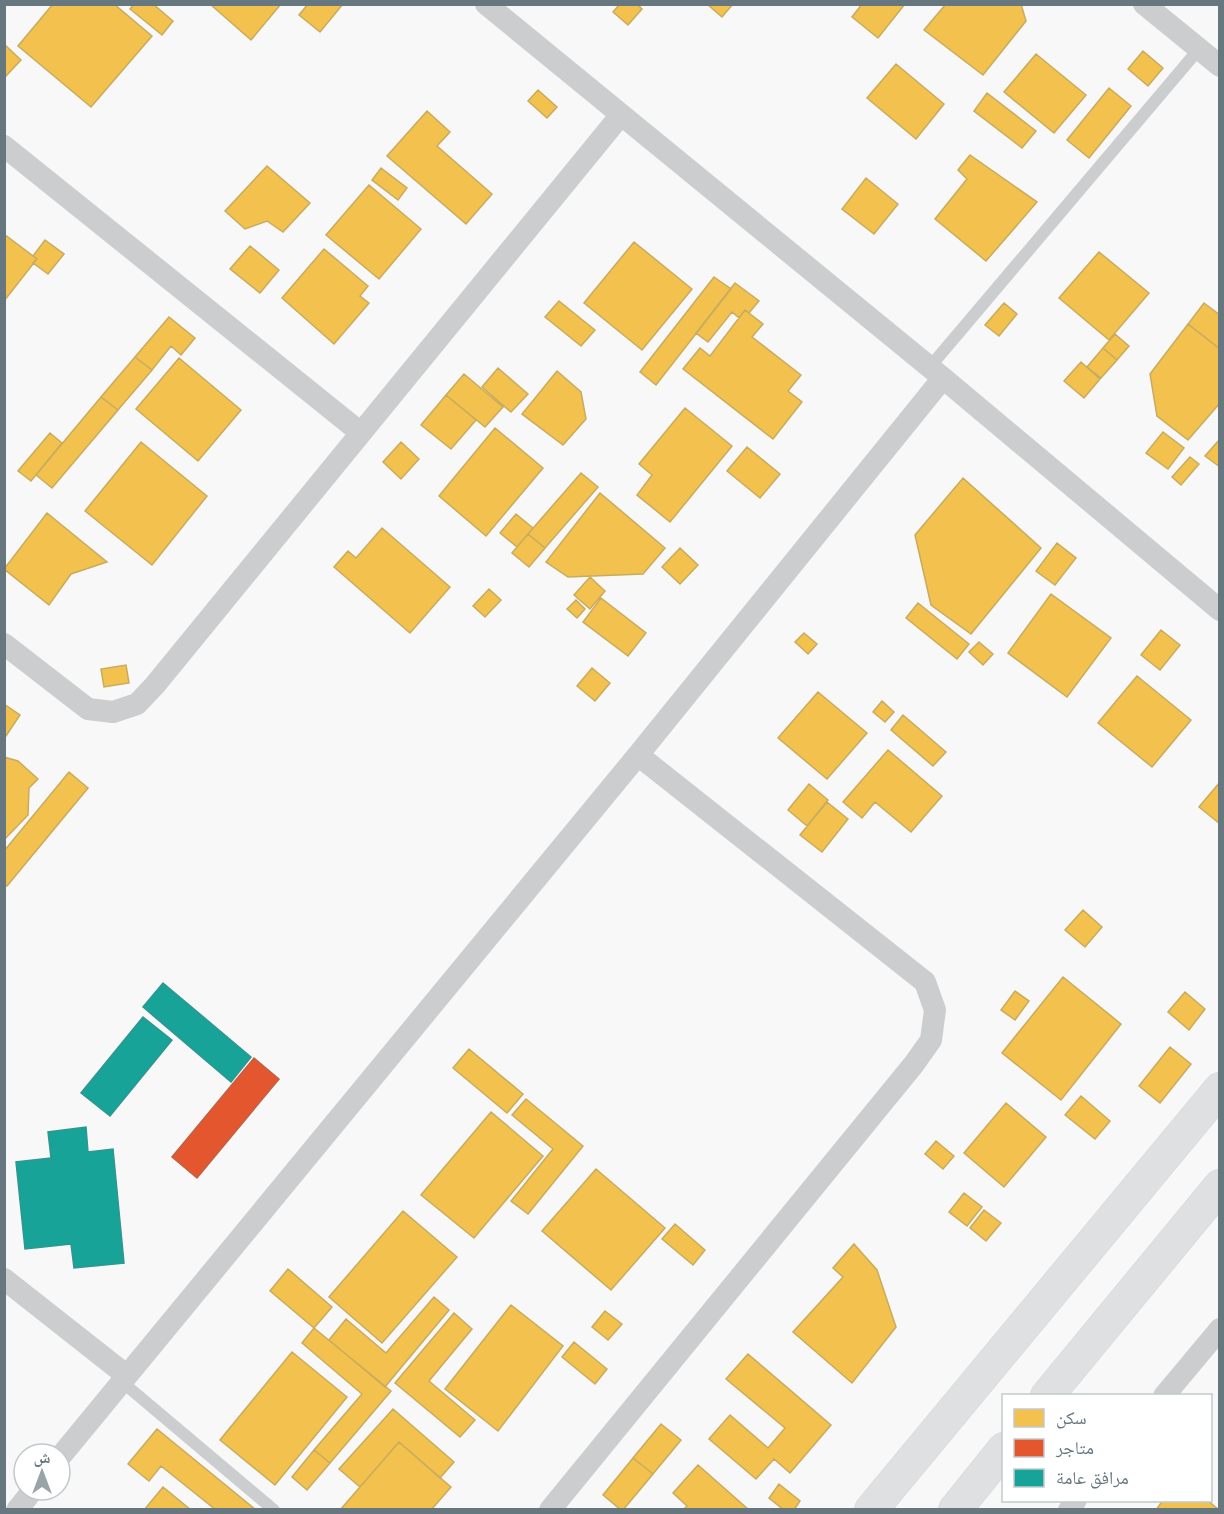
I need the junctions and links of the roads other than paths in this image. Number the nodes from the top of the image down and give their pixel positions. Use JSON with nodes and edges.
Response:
{"nodes":[{"id":1,"x":486,"y":4,"type":"edge"},
{"id":2,"x":1144,"y":4,"type":"edge"},
{"id":3,"x":1199,"y":49,"type":"junction"},
{"id":4,"x":1220,"y":66,"type":"edge"},
{"id":5,"x":620,"y":116,"type":"junction"},
{"id":6,"x":4,"y":146,"type":"edge"},
{"id":7,"x":936,"y":373,"type":"junction"},
{"id":8,"x":361,"y":433,"type":"junction"},
{"id":9,"x":1220,"y":609,"type":"edge"},
{"id":10,"x":4,"y":644,"type":"edge"},
{"id":11,"x":638,"y":755,"type":"junction"},
{"id":12,"x":1220,"y":1089,"type":"edge"},
{"id":13,"x":1220,"y":1186,"type":"edge"},
{"id":14,"x":4,"y":1280,"type":"edge"},
{"id":15,"x":1220,"y":1329,"type":"edge"},
{"id":16,"x":124,"y":1378,"type":"junction"},
{"id":17,"x":1048,"y":1394,"type":"edge"},
{"id":18,"x":1165,"y":1394,"type":"edge"},
{"id":19,"x":72,"y":1442,"type":"edge"},
{"id":20,"x":1002,"y":1451,"type":"edge"},
{"id":21,"x":274,"y":1509,"type":"edge"},
{"id":22,"x":550,"y":1509,"type":"edge"},
{"id":23,"x":871,"y":1509,"type":"edge"},
{"id":24,"x":954,"y":1509,"type":"edge"}],
"edges":[{"from":1,"to":5,"type":"street"},
{"from":2,"to":3,"type":"street"},
{"from":3,"to":4,"type":"street"},
{"from":3,"to":7,"type":"lane"},
{"from":5,"to":7,"type":"street"},
{"from":5,"to":8,"type":"street"},
{"from":6,"to":8,"type":"street"},
{"from":7,"to":9,"type":"street"},
{"from":7,"to":11,"type":"street"},
{"from":8,"to":10,"type":"street"},
{"from":11,"to":16,"type":"street"},
{"from":11,"to":22,"type":"street"},
{"from":12,"to":23,"type":"main road"},
{"from":13,"to":17,"type":"main road"},
{"from":14,"to":16,"type":"street"},
{"from":15,"to":18,"type":"street"},
{"from":16,"to":19,"type":"street"},
{"from":16,"to":21,"type":"lane"},
{"from":20,"to":24,"type":"main road"}]}
